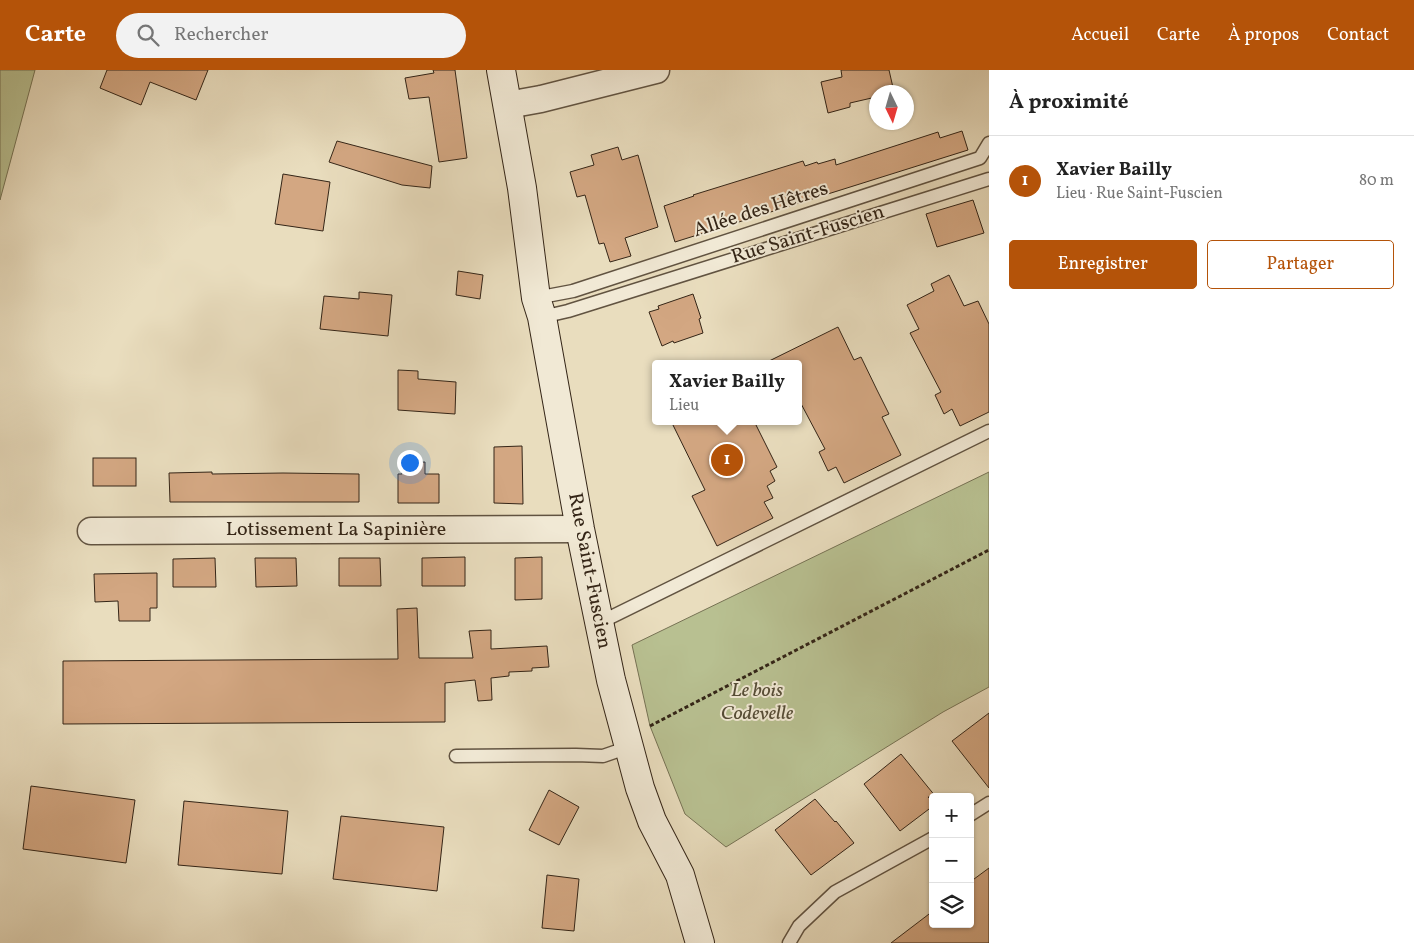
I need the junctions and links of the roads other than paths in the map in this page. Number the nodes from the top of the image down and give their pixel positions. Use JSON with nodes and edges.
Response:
{"nodes":[{"id":1,"x":501,"y":70,"type":"edge"},
{"id":2,"x":656,"y":70,"type":"edge"},
{"id":3,"x":508,"y":105,"type":"junction"},
{"id":4,"x":989,"y":143,"type":"edge"},
{"id":5,"x":989,"y":179,"type":"edge"},
{"id":6,"x":539,"y":308,"type":"junction"},
{"id":7,"x":989,"y":431,"type":"edge"},
{"id":8,"x":580,"y":529,"type":"junction"},
{"id":9,"x":91,"y":531,"type":"dead end"},
{"id":10,"x":599,"y":623,"type":"junction"},
{"id":11,"x":629,"y":747,"type":"junction"},
{"id":12,"x":456,"y":756,"type":"dead end"},
{"id":13,"x":989,"y":803,"type":"edge"},
{"id":14,"x":974,"y":812,"type":"edge"},
{"id":15,"x":652,"y":821,"type":"junction"},
{"id":16,"x":929,"y":840,"type":"edge"},
{"id":17,"x":683,"y":943,"type":"edge"},
{"id":18,"x":700,"y":943,"type":"edge"},
{"id":19,"x":789,"y":943,"type":"edge"}],
"edges":[{"from":1,"to":3,"type":"main road","name":"Rue Saint-Fuscien"},
{"from":2,"to":3,"type":"street"},
{"from":3,"to":6,"type":"main road","name":"Rue Saint-Fuscien"},
{"from":4,"to":6,"type":"lane","name":"Allée des Hêtres"},
{"from":5,"to":6,"type":"lane","name":"Rue Saint-Fuscien"},
{"from":6,"to":8,"type":"main road","name":"Rue Saint-Fuscien"},
{"from":7,"to":10,"type":"lane"},
{"from":8,"to":9,"type":"street","name":"Lotissement La Sapinière"},
{"from":8,"to":10,"type":"main road","name":"Rue Saint-Fuscien"},
{"from":10,"to":11,"type":"main road","name":"Rue Saint-Fuscien"},
{"from":11,"to":12,"type":"lane"},
{"from":11,"to":15,"type":"main road","name":"Rue Saint-Fuscien"},
{"from":13,"to":14,"type":"lane"},
{"from":15,"to":17,"type":"main road","name":"Rue Saint-Fuscien"},
{"from":15,"to":18,"type":"main road","name":"Rue Saint-Fuscien"},
{"from":16,"to":19,"type":"lane"}]}
